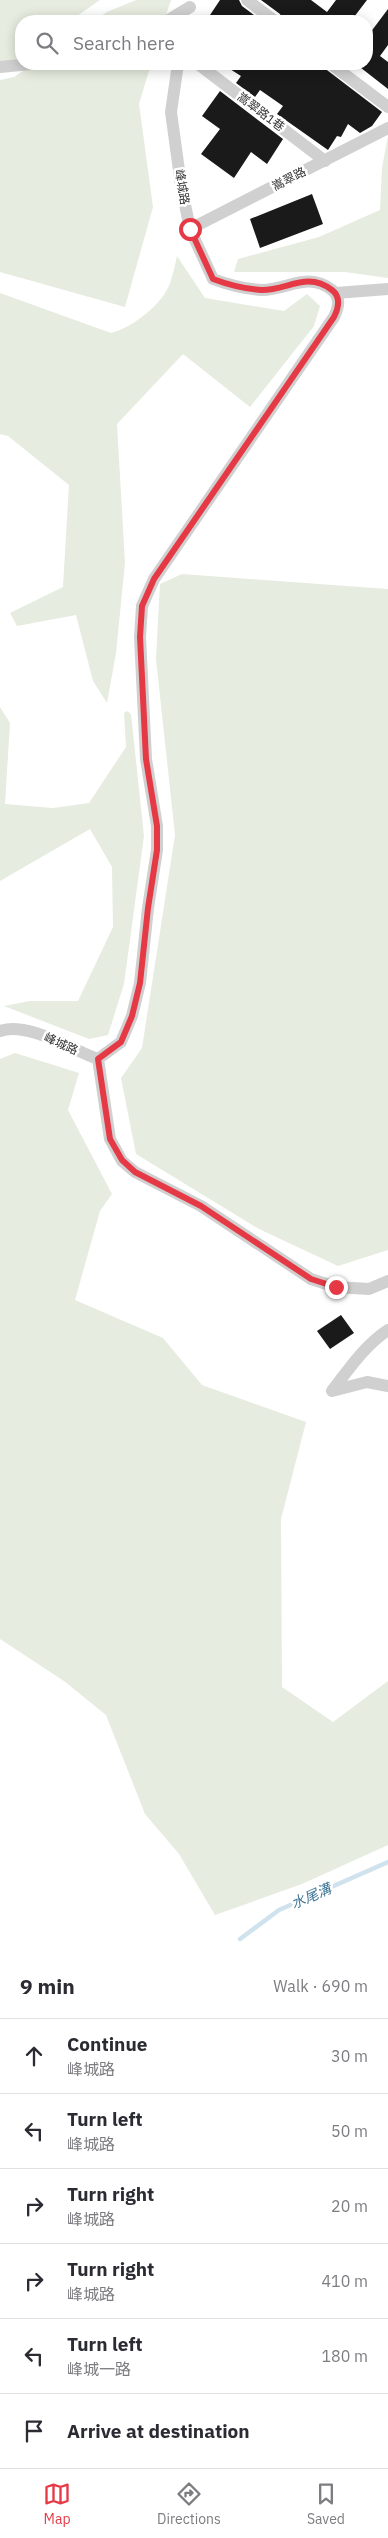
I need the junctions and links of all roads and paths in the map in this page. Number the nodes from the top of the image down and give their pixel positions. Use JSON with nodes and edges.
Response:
{"nodes":[{"id":1,"x":247,"y":0,"type":"edge"},
{"id":2,"x":191,"y":3,"type":"edge"},
{"id":3,"x":175,"y":15,"type":"edge"},
{"id":4,"x":267,"y":15,"type":"edge"},
{"id":5,"x":15,"y":66,"type":"edge"},
{"id":6,"x":0,"y":67,"type":"edge"},
{"id":7,"x":177,"y":70,"type":"edge"},
{"id":8,"x":206,"y":70,"type":"edge"},
{"id":9,"x":339,"y":70,"type":"edge"},
{"id":10,"x":388,"y":107,"type":"edge"},
{"id":11,"x":388,"y":128,"type":"edge"},
{"id":12,"x":325,"y":160,"type":"junction"},
{"id":13,"x":190,"y":229,"type":"junction"},
{"id":14,"x":388,"y":289,"type":"edge"},
{"id":15,"x":336,"y":293,"type":"junction"},
{"id":16,"x":0,"y":1031,"type":"edge"},
{"id":17,"x":98,"y":1059,"type":"junction"},
{"id":18,"x":388,"y":1281,"type":"edge"},
{"id":19,"x":388,"y":1330,"type":"edge"},
{"id":20,"x":388,"y":1386,"type":"edge"}],
"edges":[{"from":1,"to":4,"type":"street"},
{"from":2,"to":3,"type":"street"},
{"from":5,"to":6,"type":"street"},
{"from":7,"to":13,"type":"street","name":"峰城路"},
{"from":8,"to":12,"type":"street","name":"嵩翠路1巷"},
{"from":9,"to":10,"type":"street"},
{"from":11,"to":12,"type":"street","name":"嵩翠路"},
{"from":12,"to":13,"type":"street","name":"嵩翠路"},
{"from":13,"to":15,"type":"street","name":"峰城路"},
{"from":14,"to":15,"type":"street"},
{"from":15,"to":17,"type":"street"},
{"from":16,"to":17,"type":"street","name":"峰城路"},
{"from":17,"to":18,"type":"street"},
{"from":19,"to":20,"type":"street"}]}
